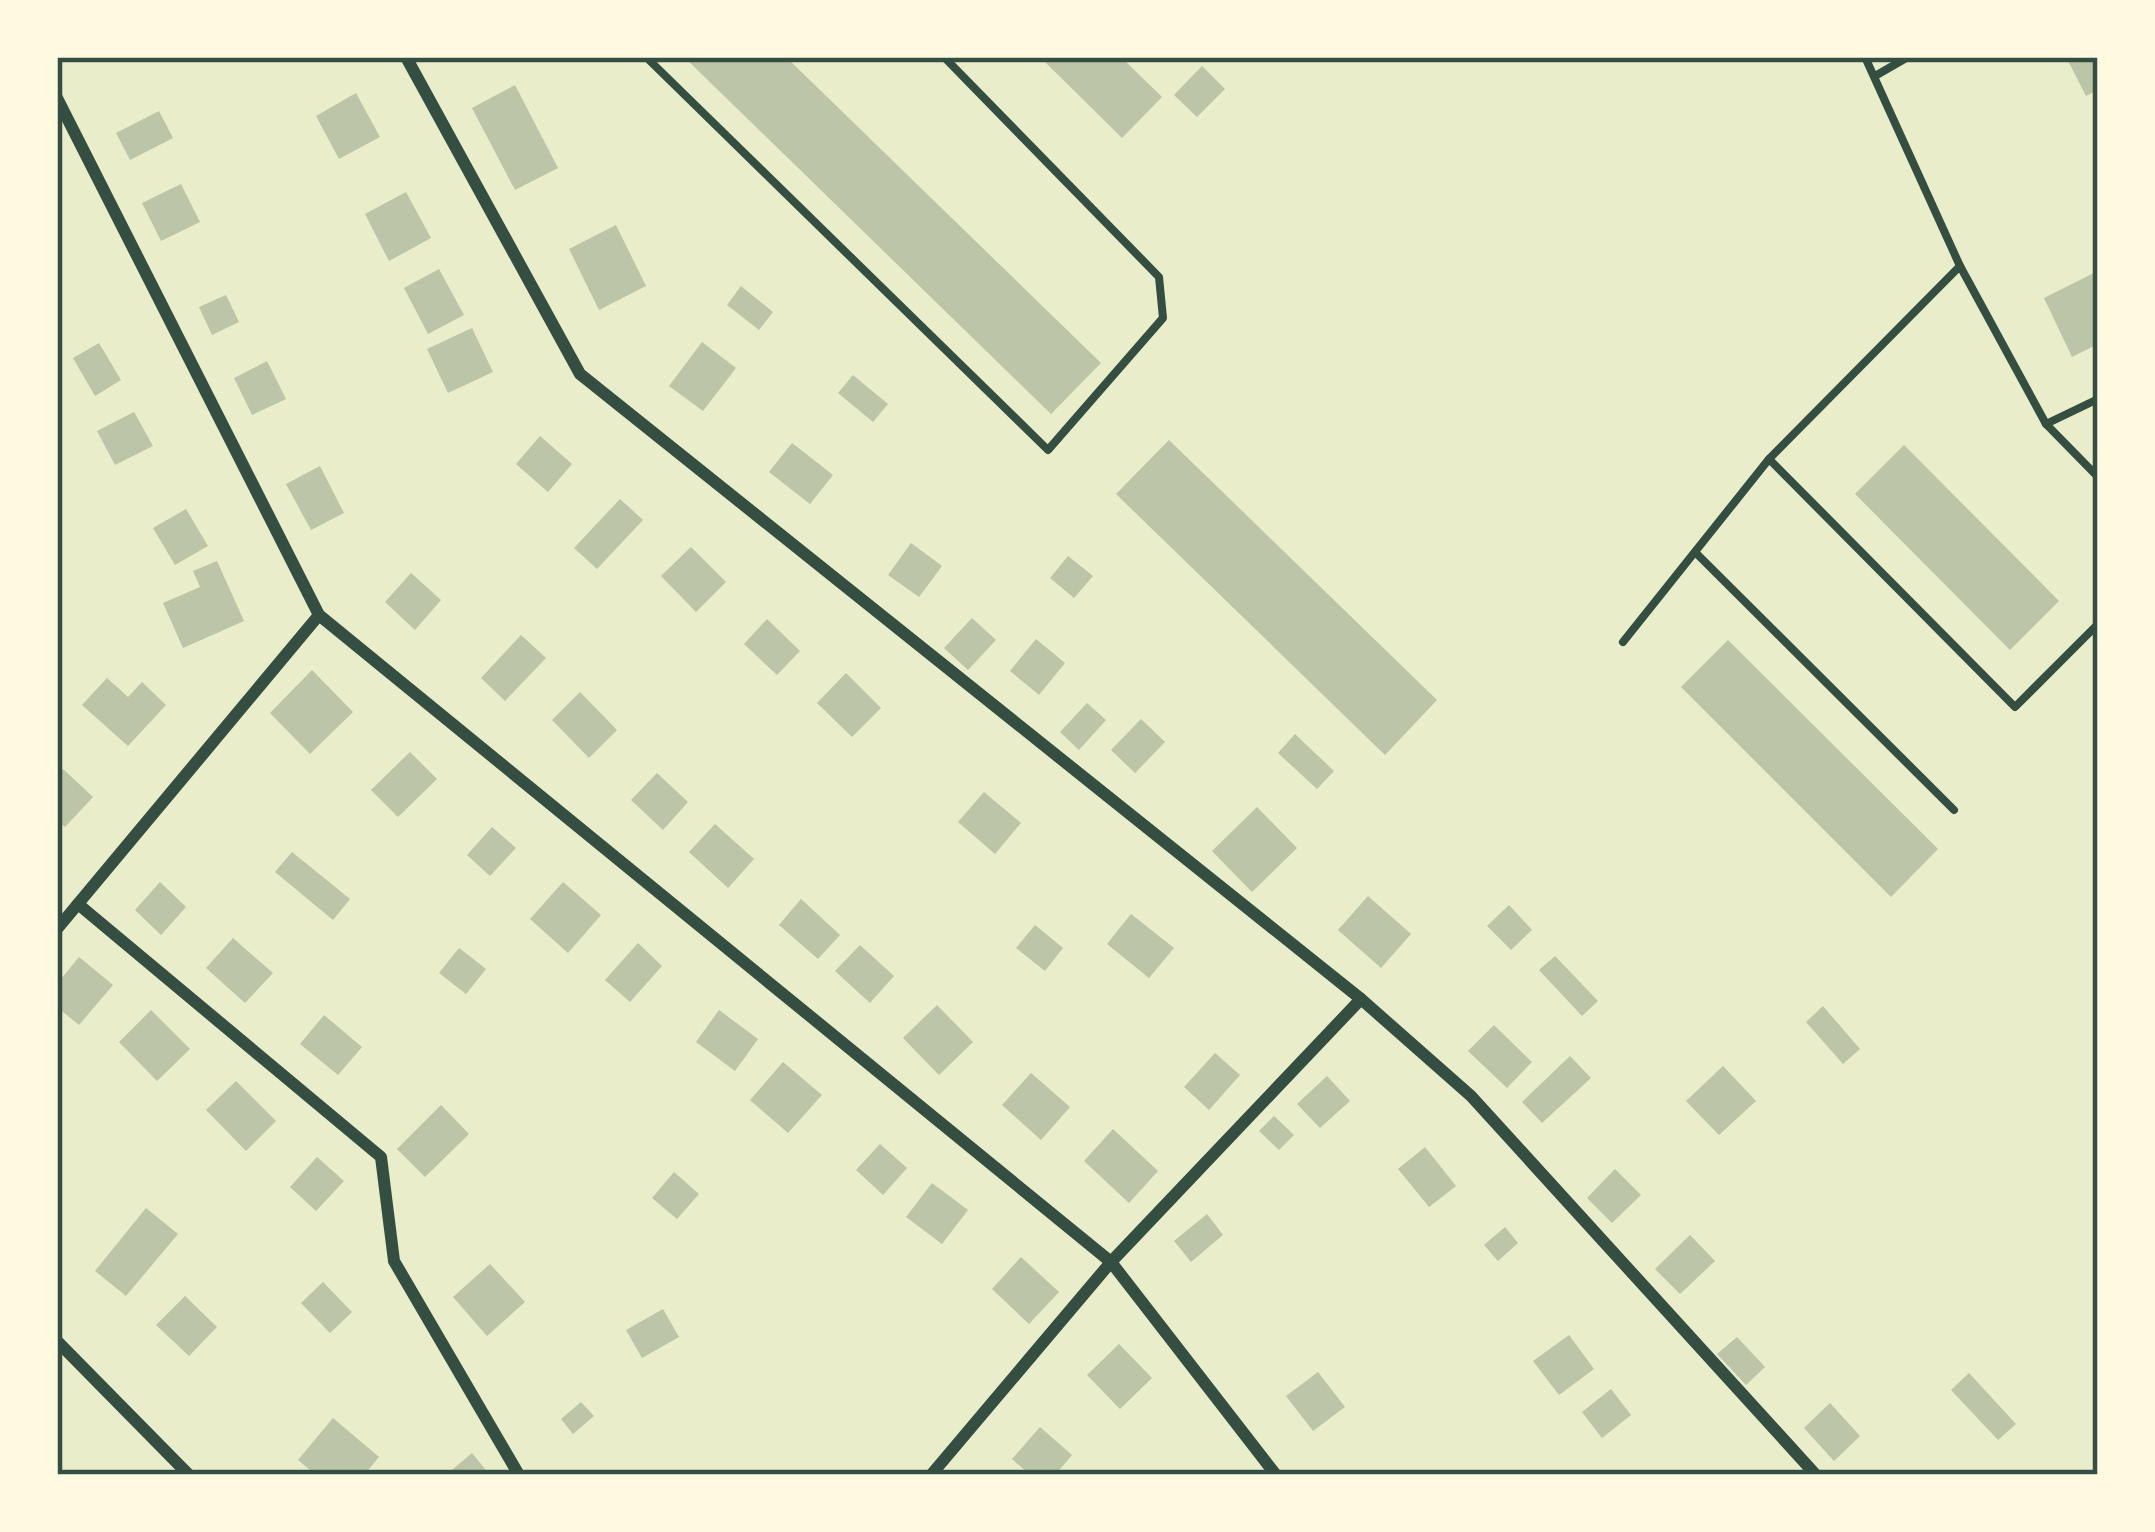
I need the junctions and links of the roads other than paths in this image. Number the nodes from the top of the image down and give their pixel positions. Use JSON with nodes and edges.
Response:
{"nodes":[{"id":1,"x":406,"y":57,"type":"edge"},
{"id":2,"x":646,"y":57,"type":"edge"},
{"id":3,"x":944,"y":57,"type":"edge"},
{"id":4,"x":1865,"y":57,"type":"edge"},
{"id":5,"x":1908,"y":57,"type":"edge"},
{"id":6,"x":1875,"y":76,"type":"junction"},
{"id":7,"x":57,"y":98,"type":"edge"},
{"id":8,"x":1960,"y":266,"type":"junction"},
{"id":9,"x":2098,"y":399,"type":"edge"},
{"id":10,"x":2046,"y":424,"type":"junction"},
{"id":11,"x":1769,"y":459,"type":"junction"},
{"id":12,"x":2098,"y":477,"type":"edge"},
{"id":13,"x":1697,"y":554,"type":"junction"},
{"id":14,"x":319,"y":615,"type":"junction"},
{"id":15,"x":2097,"y":626,"type":"edge"},
{"id":16,"x":1623,"y":642,"type":"dead end"},
{"id":17,"x":1954,"y":810,"type":"dead end"},
{"id":18,"x":78,"y":904,"type":"junction"},
{"id":19,"x":57,"y":928,"type":"edge"},
{"id":20,"x":1361,"y":999,"type":"junction"},
{"id":21,"x":1111,"y":1262,"type":"junction"},
{"id":22,"x":57,"y":1341,"type":"edge"},
{"id":23,"x":189,"y":1475,"type":"edge"},
{"id":24,"x":519,"y":1475,"type":"edge"},
{"id":25,"x":931,"y":1475,"type":"edge"},
{"id":26,"x":1276,"y":1475,"type":"edge"},
{"id":27,"x":1816,"y":1475,"type":"edge"}],
"edges":[{"from":1,"to":20,"type":"street"},
{"from":2,"to":3,"type":"lane"},
{"from":4,"to":6,"type":"lane"},
{"from":5,"to":6,"type":"lane"},
{"from":6,"to":8,"type":"lane"},
{"from":7,"to":14,"type":"street"},
{"from":8,"to":10,"type":"lane"},
{"from":8,"to":11,"type":"lane"},
{"from":9,"to":10,"type":"lane"},
{"from":10,"to":12,"type":"lane"},
{"from":11,"to":13,"type":"lane"},
{"from":11,"to":15,"type":"lane"},
{"from":13,"to":16,"type":"lane"},
{"from":13,"to":17,"type":"lane"},
{"from":14,"to":18,"type":"street"},
{"from":14,"to":21,"type":"street"},
{"from":18,"to":19,"type":"street"},
{"from":18,"to":24,"type":"street"},
{"from":20,"to":21,"type":"street"},
{"from":20,"to":27,"type":"street"},
{"from":21,"to":25,"type":"street"},
{"from":21,"to":26,"type":"street"},
{"from":22,"to":23,"type":"street"}]}
